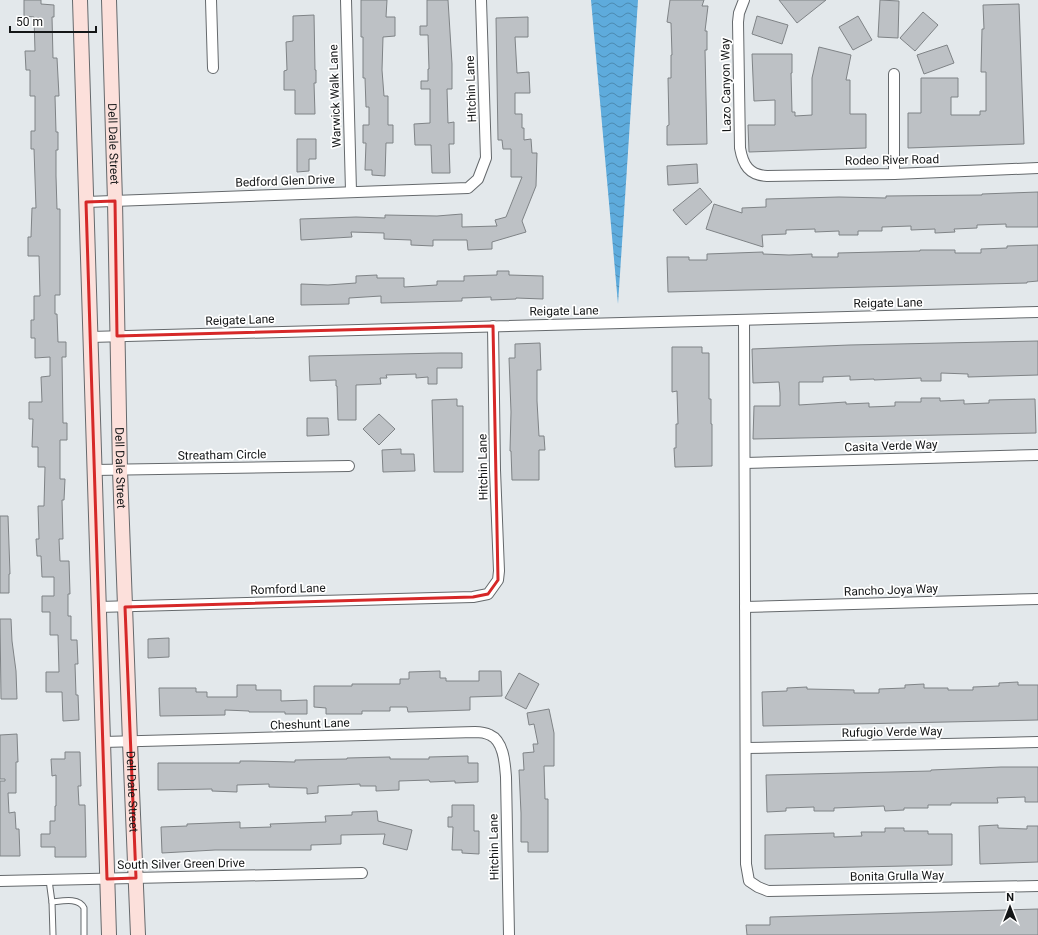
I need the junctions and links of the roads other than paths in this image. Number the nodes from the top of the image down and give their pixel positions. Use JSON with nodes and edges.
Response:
{"nodes":[{"id":1,"x":80,"y":0,"type":"edge"},
{"id":2,"x":109,"y":0,"type":"edge"},
{"id":3,"x":211,"y":0,"type":"edge"},
{"id":4,"x":346,"y":0,"type":"edge"},
{"id":5,"x":481,"y":0,"type":"edge"},
{"id":6,"x":744,"y":0,"type":"edge"},
{"id":7,"x":213,"y":68,"type":"dead end"},
{"id":8,"x":894,"y":74,"type":"dead end"},
{"id":9,"x":1038,"y":168,"type":"edge"},
{"id":10,"x":748,"y":169,"type":"joint"},
{"id":11,"x":894,"y":174,"type":"junction"},
{"id":12,"x":479,"y":177,"type":"joint"},
{"id":13,"x":351,"y":192,"type":"junction"},
{"id":14,"x":115,"y":201,"type":"junction"},
{"id":15,"x":86,"y":202,"type":"junction"},
{"id":16,"x":1038,"y":312,"type":"edge"},
{"id":17,"x":744,"y":320,"type":"junction"},
{"id":18,"x":493,"y":326,"type":"junction"},
{"id":19,"x":118,"y":336,"type":"junction"},
{"id":20,"x":90,"y":337,"type":"junction"},
{"id":21,"x":1038,"y":455,"type":"edge"},
{"id":22,"x":745,"y":463,"type":"junction"},
{"id":23,"x":349,"y":466,"type":"dead end"},
{"id":24,"x":94,"y":470,"type":"junction"},
{"id":25,"x":120,"y":470,"type":"junction"},
{"id":26,"x":478,"y":596,"type":"joint"},
{"id":27,"x":1038,"y":599,"type":"edge"},
{"id":28,"x":98,"y":607,"type":"junction"},
{"id":29,"x":125,"y":607,"type":"junction"},
{"id":30,"x":745,"y":607,"type":"junction"},
{"id":31,"x":103,"y":742,"type":"junction"},
{"id":32,"x":130,"y":742,"type":"junction"},
{"id":33,"x":1038,"y":742,"type":"edge"},
{"id":34,"x":746,"y":748,"type":"junction"},
{"id":35,"x":504,"y":758,"type":"joint"},
{"id":36,"x":362,"y":873,"type":"dead end"},
{"id":37,"x":136,"y":878,"type":"junction"},
{"id":38,"x":107,"y":879,"type":"junction"},
{"id":39,"x":49,"y":880,"type":"junction"},
{"id":40,"x":0,"y":881,"type":"edge"},
{"id":41,"x":1038,"y":886,"type":"edge"},
{"id":42,"x":52,"y":902,"type":"junction"},
{"id":43,"x":53,"y":935,"type":"edge"},
{"id":44,"x":84,"y":935,"type":"edge"},
{"id":45,"x":109,"y":935,"type":"edge"},
{"id":46,"x":138,"y":935,"type":"edge"},
{"id":47,"x":509,"y":935,"type":"edge"}],
"edges":[{"from":1,"to":15,"type":"main road"},
{"from":2,"to":14,"type":"main road","name":"Dell Dale Street"},
{"from":3,"to":7,"type":"street"},
{"from":4,"to":13,"type":"street","name":"Warwick Walk Lane"},
{"from":5,"to":12,"type":"street","name":"Hitchin Lane"},
{"from":6,"to":10,"type":"street","name":"Lazo Canyon Way"},
{"from":8,"to":11,"type":"street"},
{"from":9,"to":11,"type":"street","name":"Rodeo River Road"},
{"from":10,"to":11,"type":"street","name":"Rodeo River Road"},
{"from":12,"to":13,"type":"street","name":"Bedford Glen Drive"},
{"from":13,"to":14,"type":"street","name":"Bedford Glen Drive"},
{"from":14,"to":15,"type":"street","name":"Bedford Glen Drive"},
{"from":14,"to":19,"type":"main road","name":"Dell Dale Street"},
{"from":15,"to":20,"type":"main road"},
{"from":16,"to":17,"type":"street","name":"Reigate Lane"},
{"from":17,"to":18,"type":"street","name":"Reigate Lane"},
{"from":17,"to":22,"type":"street"},
{"from":18,"to":19,"type":"street","name":"Reigate Lane"},
{"from":18,"to":26,"type":"street","name":"Hitchin Lane"},
{"from":19,"to":20,"type":"street","name":"Reigate Lane"},
{"from":19,"to":25,"type":"main road","name":"Dell Dale Street"},
{"from":20,"to":24,"type":"main road"},
{"from":21,"to":22,"type":"street","name":"Casita Verde Way"},
{"from":22,"to":30,"type":"street"},
{"from":23,"to":25,"type":"street","name":"Streatham Circle"},
{"from":24,"to":25,"type":"street","name":"Streatham Circle"},
{"from":24,"to":28,"type":"main road"},
{"from":25,"to":29,"type":"main road","name":"Dell Dale Street"},
{"from":26,"to":29,"type":"street","name":"Romford Lane"},
{"from":27,"to":30,"type":"street","name":"Rancho Joya Way"},
{"from":28,"to":29,"type":"street","name":"Romford Lane"},
{"from":28,"to":31,"type":"main road"},
{"from":29,"to":32,"type":"main road","name":"Dell Dale Street"},
{"from":30,"to":34,"type":"street"},
{"from":31,"to":32,"type":"street","name":"Cheshunt Lane"},
{"from":31,"to":38,"type":"main road"},
{"from":32,"to":35,"type":"street","name":"Cheshunt Lane"},
{"from":32,"to":37,"type":"main road","name":"Dell Dale Street"},
{"from":33,"to":34,"type":"street","name":"Rufugio Verde Way"},
{"from":34,"to":41,"type":"street","name":"Bonita Grulla Way"},
{"from":35,"to":47,"type":"street","name":"Hitchin Lane"},
{"from":36,"to":37,"type":"street","name":"South Silver Green Drive"},
{"from":37,"to":38,"type":"street","name":"South Silver Green Drive"},
{"from":37,"to":46,"type":"main road","name":"Dell Dale Street"},
{"from":38,"to":39,"type":"street","name":"South Silver Green Drive"},
{"from":38,"to":45,"type":"main road"},
{"from":39,"to":40,"type":"street","name":"South Silver Green Drive"},
{"from":39,"to":42,"type":"lane"},
{"from":42,"to":43,"type":"lane"},
{"from":42,"to":44,"type":"lane"}]}
